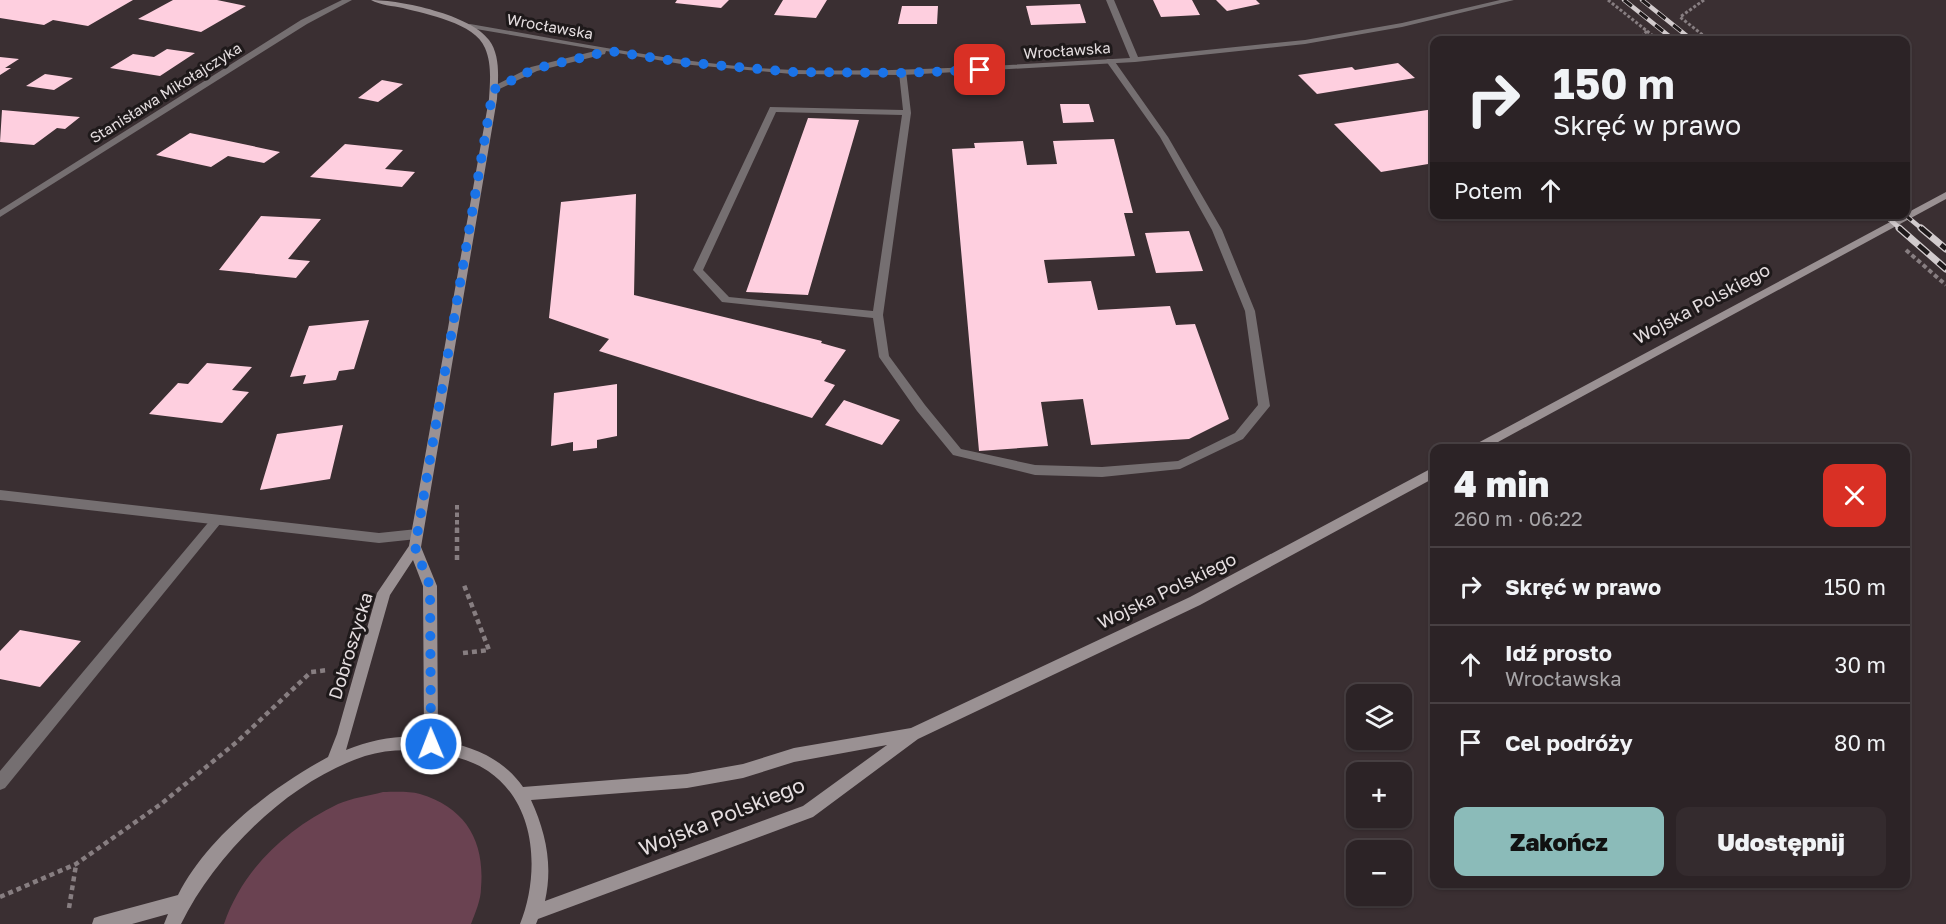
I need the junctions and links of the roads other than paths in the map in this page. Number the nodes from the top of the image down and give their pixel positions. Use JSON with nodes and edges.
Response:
{"nodes":[{"id":1,"x":348,"y":0,"type":"edge"},
{"id":2,"x":375,"y":0,"type":"edge"},
{"id":3,"x":1110,"y":0,"type":"edge"},
{"id":4,"x":1479,"y":0,"type":"edge"},
{"id":5,"x":1508,"y":0,"type":"edge"},
{"id":6,"x":1488,"y":5,"type":"junction"},
{"id":7,"x":470,"y":26,"type":"junction"},
{"id":8,"x":609,"y":51,"type":"junction"},
{"id":9,"x":1135,"y":60,"type":"junction"},
{"id":10,"x":1110,"y":61,"type":"junction"},
{"id":11,"x":903,"y":73,"type":"junction"},
{"id":12,"x":493,"y":90,"type":"junction"},
{"id":13,"x":907,"y":113,"type":"junction"},
{"id":14,"x":1946,"y":195,"type":"edge"},
{"id":15,"x":0,"y":214,"type":"edge"},
{"id":16,"x":1910,"y":214,"type":"edge"},
{"id":17,"x":1901,"y":219,"type":"edge"},
{"id":18,"x":878,"y":315,"type":"junction"},
{"id":19,"x":1485,"y":444,"type":"edge"},
{"id":20,"x":1430,"y":474,"type":"edge"},
{"id":21,"x":0,"y":495,"type":"edge"},
{"id":22,"x":216,"y":521,"type":"junction"},
{"id":23,"x":416,"y":541,"type":"junction"},
{"id":24,"x":913,"y":734,"type":"junction"},
{"id":25,"x":431,"y":744,"type":"junction"},
{"id":26,"x":334,"y":761,"type":"junction"},
{"id":27,"x":0,"y":783,"type":"edge"},
{"id":28,"x":521,"y":794,"type":"junction"},
{"id":29,"x":180,"y":903,"type":"junction"},
{"id":30,"x":531,"y":919,"type":"edge"},
{"id":31,"x":100,"y":924,"type":"edge"},
{"id":32,"x":172,"y":924,"type":"edge"}],
"edges":[{"from":1,"to":15,"type":"street","name":"Stanisława Mikołajczyka"},
{"from":2,"to":7,"type":"main road","name":"Wrocławska"},
{"from":3,"to":9,"type":"street"},
{"from":4,"to":6,"type":"street"},
{"from":5,"to":6,"type":"street","name":"Wrocławska"},
{"from":6,"to":9,"type":"street","name":"Wrocławska"},
{"from":7,"to":8,"type":"street","name":"Wrocławska"},
{"from":7,"to":12,"type":"main road","name":"Dobroszycka"},
{"from":8,"to":11,"type":"street","name":"Wrocławska"},
{"from":8,"to":12,"type":"street"},
{"from":9,"to":10,"type":"street","name":"Wrocławska"},
{"from":10,"to":11,"type":"street","name":"Wrocławska"},
{"from":10,"to":18,"type":"street"},
{"from":11,"to":13,"type":"street"},
{"from":12,"to":23,"type":"main road","name":"Dobroszycka"},
{"from":13,"to":18,"type":"street"},
{"from":13,"to":18,"type":"street"},
{"from":14,"to":16,"type":"main road","name":"Wojska Polskiego"},
{"from":17,"to":19,"type":"main road","name":"Wojska Polskiego"},
{"from":20,"to":24,"type":"main road","name":"Wojska Polskiego"},
{"from":21,"to":22,"type":"street"},
{"from":22,"to":23,"type":"street"},
{"from":22,"to":27,"type":"street"},
{"from":23,"to":25,"type":"main road"},
{"from":23,"to":26,"type":"main road","name":"Dobroszycka"},
{"from":24,"to":28,"type":"main road","name":"Wojska Polskiego"},
{"from":24,"to":30,"type":"main road","name":"Wojska Polskiego"},
{"from":25,"to":26,"type":"main road"},
{"from":25,"to":28,"type":"main road"},
{"from":26,"to":29,"type":"main road"},
{"from":28,"to":30,"type":"main road"},
{"from":29,"to":31,"type":"main road"},
{"from":29,"to":32,"type":"main road"}]}
